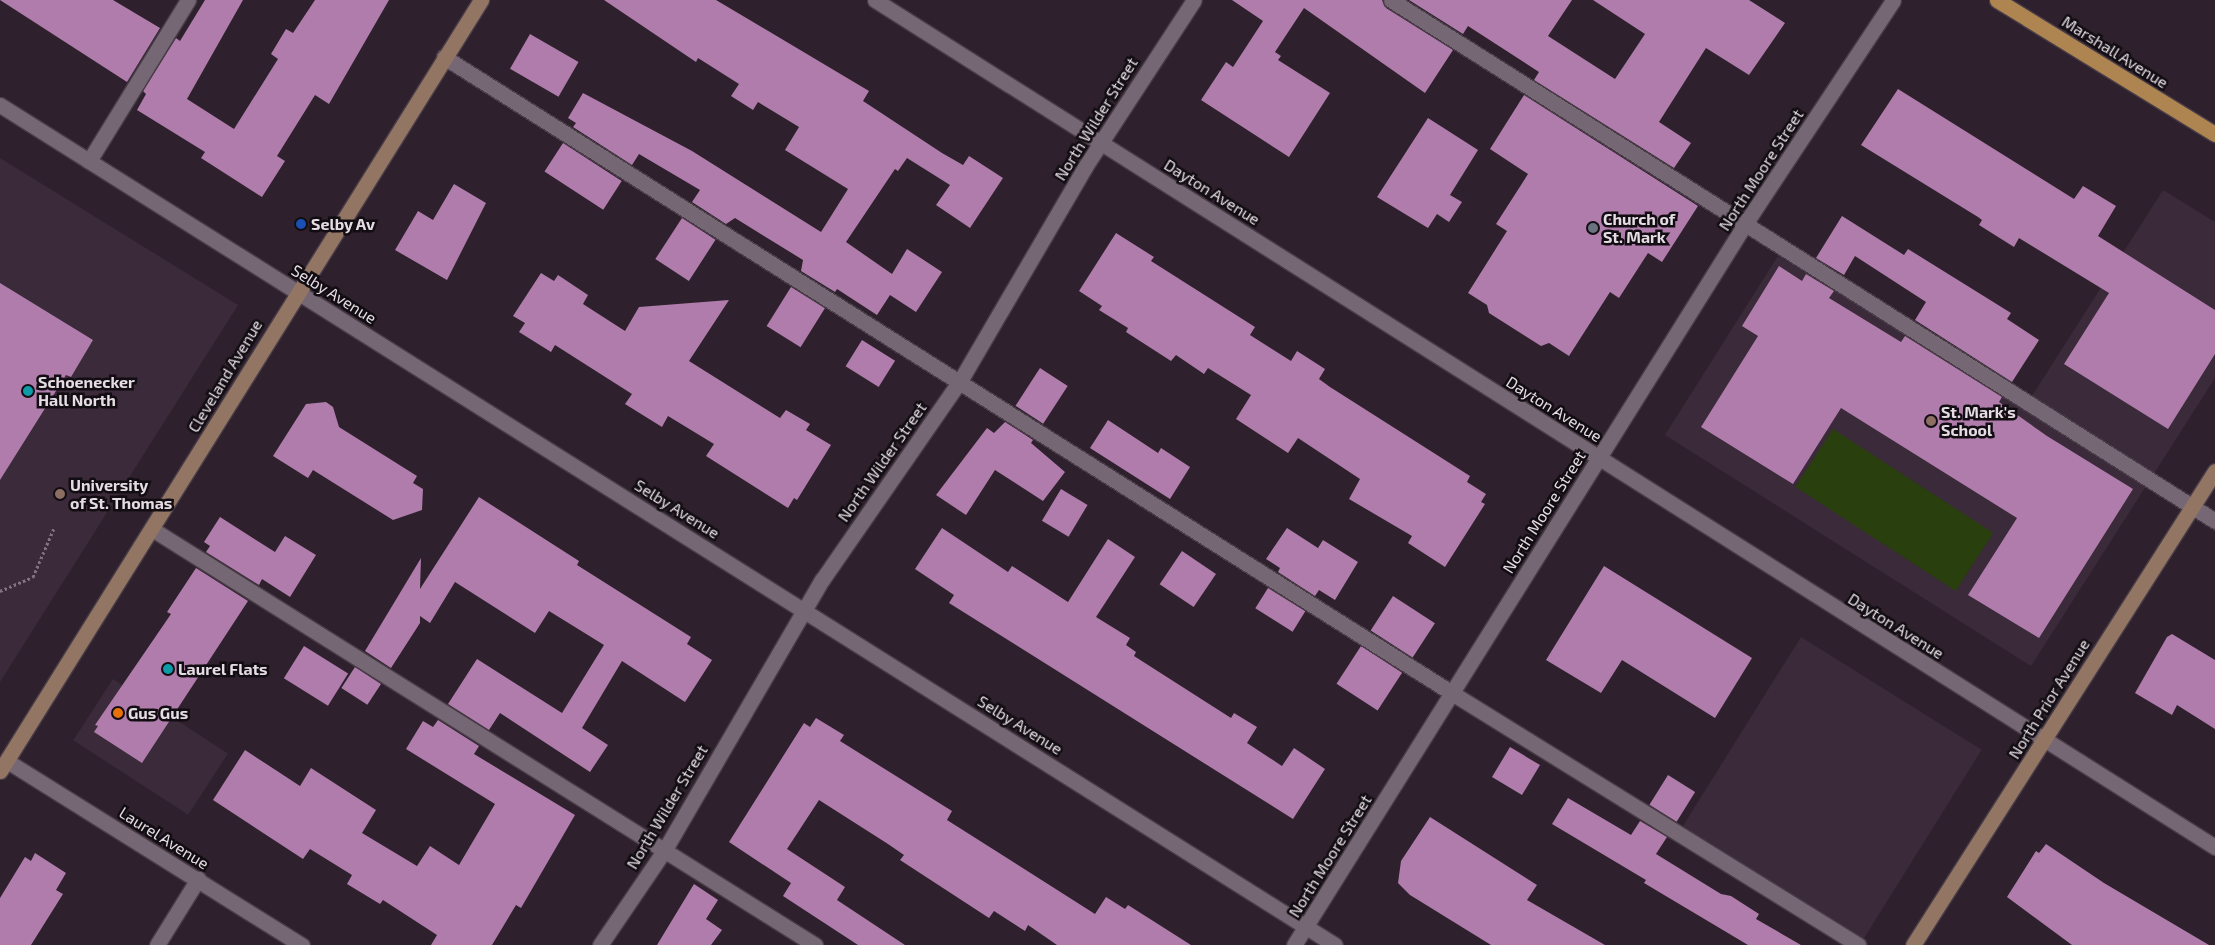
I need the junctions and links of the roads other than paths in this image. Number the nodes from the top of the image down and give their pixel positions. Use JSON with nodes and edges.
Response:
{"nodes":[{"id":1,"x":188,"y":0,"type":"edge"},
{"id":2,"x":481,"y":0,"type":"edge"},
{"id":3,"x":875,"y":0,"type":"edge"},
{"id":4,"x":1194,"y":0,"type":"edge"},
{"id":5,"x":1392,"y":0,"type":"edge"},
{"id":6,"x":1893,"y":0,"type":"edge"},
{"id":7,"x":1997,"y":0,"type":"edge"},
{"id":8,"x":444,"y":56,"type":"junction"},
{"id":9,"x":0,"y":105,"type":"edge"},
{"id":10,"x":2215,"y":134,"type":"edge"},
{"id":11,"x":1101,"y":143,"type":"junction"},
{"id":12,"x":89,"y":161,"type":"junction"},
{"id":13,"x":1745,"y":224,"type":"junction"},
{"id":14,"x":297,"y":292,"type":"junction"},
{"id":15,"x":960,"y":381,"type":"junction"},
{"id":16,"x":1599,"y":458,"type":"junction"},
{"id":17,"x":2215,"y":471,"type":"edge"},
{"id":18,"x":2193,"y":507,"type":"junction"},
{"id":19,"x":2215,"y":520,"type":"edge"},
{"id":20,"x":152,"y":529,"type":"junction"},
{"id":21,"x":804,"y":609,"type":"junction"},
{"id":22,"x":1452,"y":694,"type":"junction"},
{"id":23,"x":2044,"y":740,"type":"junction"},
{"id":24,"x":3,"y":766,"type":"edge"},
{"id":25,"x":2215,"y":847,"type":"edge"},
{"id":26,"x":664,"y":851,"type":"junction"},
{"id":27,"x":198,"y":879,"type":"junction"},
{"id":28,"x":1306,"y":927,"type":"junction"},
{"id":29,"x":157,"y":945,"type":"edge"},
{"id":30,"x":302,"y":945,"type":"edge"},
{"id":31,"x":600,"y":945,"type":"edge"},
{"id":32,"x":815,"y":945,"type":"edge"},
{"id":33,"x":1294,"y":945,"type":"edge"},
{"id":34,"x":1335,"y":945,"type":"edge"},
{"id":35,"x":1858,"y":945,"type":"edge"},
{"id":36,"x":1913,"y":945,"type":"edge"}],
"edges":[{"from":1,"to":12,"type":"street"},
{"from":2,"to":8,"type":"street","name":"Cleveland Avenue"},
{"from":3,"to":11,"type":"street","name":"Dayton Avenue"},
{"from":4,"to":11,"type":"street","name":"North Wilder Street"},
{"from":5,"to":13,"type":"street"},
{"from":6,"to":13,"type":"street","name":"North Moore Street"},
{"from":7,"to":10,"type":"main road","name":"Marshall Avenue"},
{"from":8,"to":14,"type":"street","name":"Cleveland Avenue"},
{"from":8,"to":15,"type":"street"},
{"from":9,"to":12,"type":"street","name":"Selby Avenue"},
{"from":11,"to":15,"type":"street","name":"North Wilder Street"},
{"from":11,"to":16,"type":"street","name":"Dayton Avenue"},
{"from":12,"to":14,"type":"street","name":"Selby Avenue"},
{"from":13,"to":16,"type":"street","name":"North Moore Street"},
{"from":13,"to":18,"type":"street"},
{"from":14,"to":20,"type":"street","name":"Cleveland Avenue"},
{"from":14,"to":21,"type":"street","name":"Selby Avenue"},
{"from":15,"to":21,"type":"street","name":"North Wilder Street"},
{"from":15,"to":22,"type":"street"},
{"from":16,"to":22,"type":"street","name":"North Moore Street"},
{"from":16,"to":23,"type":"street","name":"Dayton Avenue"},
{"from":17,"to":18,"type":"street","name":"North Prior Avenue"},
{"from":18,"to":19,"type":"street"},
{"from":18,"to":23,"type":"street","name":"North Prior Avenue"},
{"from":20,"to":24,"type":"street","name":"Cleveland Avenue"},
{"from":20,"to":26,"type":"street"},
{"from":21,"to":26,"type":"street","name":"North Wilder Street"},
{"from":21,"to":28,"type":"street","name":"Selby Avenue"},
{"from":22,"to":28,"type":"street","name":"North Moore Street"},
{"from":22,"to":35,"type":"street"},
{"from":23,"to":25,"type":"street","name":"Dayton Avenue"},
{"from":23,"to":36,"type":"street","name":"North Prior Avenue"},
{"from":24,"to":27,"type":"street","name":"Laurel Avenue"},
{"from":26,"to":31,"type":"street","name":"North Wilder Street"},
{"from":26,"to":32,"type":"street"},
{"from":27,"to":29,"type":"street"},
{"from":27,"to":30,"type":"street","name":"Laurel Avenue"},
{"from":28,"to":33,"type":"street","name":"North Moore Street"},
{"from":28,"to":34,"type":"street","name":"Selby Avenue"}]}
